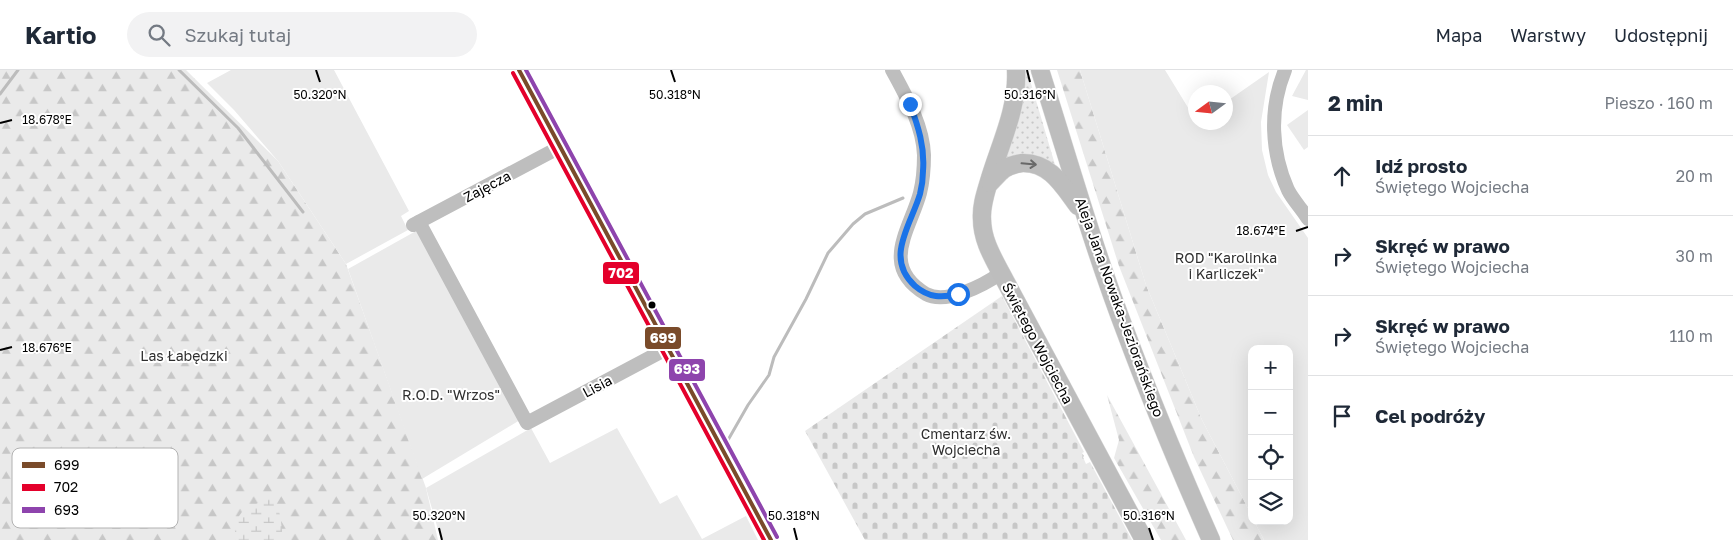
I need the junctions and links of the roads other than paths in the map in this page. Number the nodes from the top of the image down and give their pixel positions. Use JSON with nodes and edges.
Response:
{"nodes":[{"id":1,"x":519,"y":70,"type":"edge"},
{"id":2,"x":892,"y":70,"type":"edge"},
{"id":3,"x":1016,"y":70,"type":"edge"},
{"id":4,"x":1040,"y":70,"type":"edge"},
{"id":5,"x":1285,"y":70,"type":"edge"},
{"id":6,"x":560,"y":147,"type":"junction"},
{"id":7,"x":988,"y":185,"type":"junction"},
{"id":8,"x":1086,"y":217,"type":"junction"},
{"id":9,"x":1308,"y":219,"type":"edge"},
{"id":10,"x":1001,"y":273,"type":"junction"},
{"id":11,"x":668,"y":348,"type":"junction"},
{"id":12,"x":527,"y":423,"type":"joint"},
{"id":13,"x":771,"y":540,"type":"edge"},
{"id":14,"x":1144,"y":540,"type":"edge"},
{"id":15,"x":1211,"y":540,"type":"edge"}],
"edges":[{"from":1,"to":6,"type":"street"},
{"from":2,"to":10,"type":"street","name":"Świętego Wojciecha"},
{"from":3,"to":7,"type":"main road"},
{"from":4,"to":8,"type":"main road","name":"Aleja Jana Nowaka-Jeziorańskiego"},
{"from":5,"to":9,"type":"street"},
{"from":6,"to":11,"type":"street"},
{"from":6,"to":12,"type":"street","name":"Zajęcza"},
{"from":7,"to":8,"type":"main road","one_way":true},
{"from":7,"to":10,"type":"main road"},
{"from":8,"to":15,"type":"main road","name":"Aleja Jana Nowaka-Jeziorańskiego"},
{"from":10,"to":14,"type":"main road","name":"Świętego Wojciecha"},
{"from":11,"to":12,"type":"street","name":"Lisia"},
{"from":11,"to":13,"type":"street"}]}
